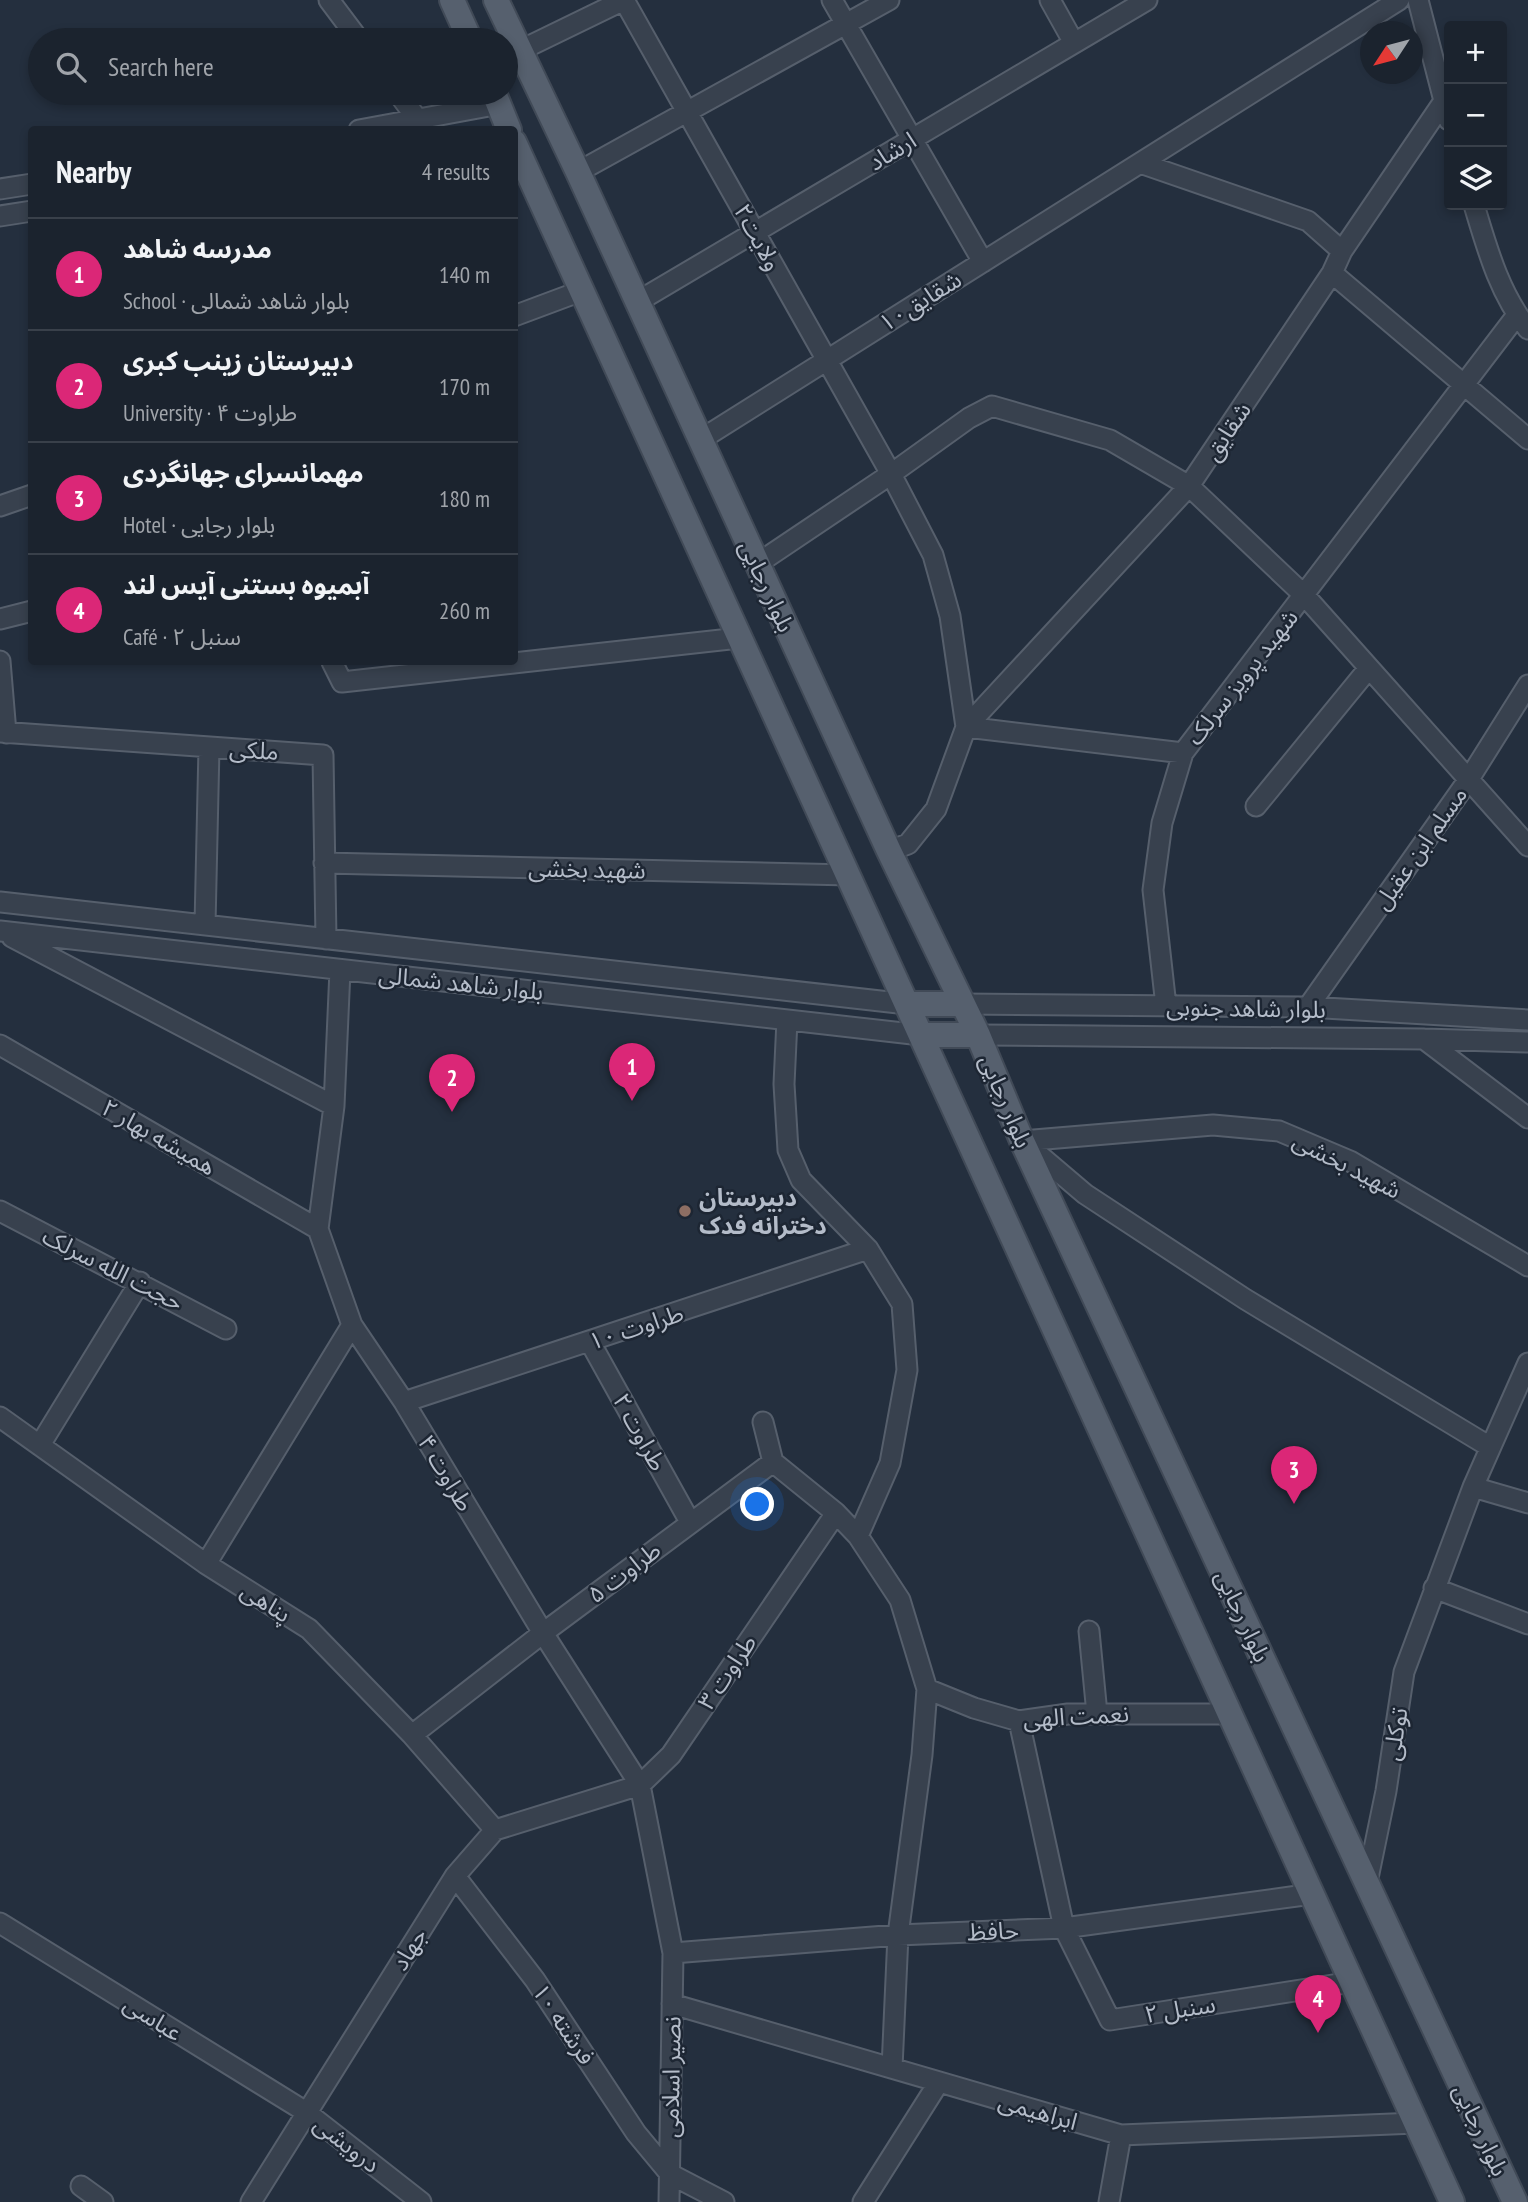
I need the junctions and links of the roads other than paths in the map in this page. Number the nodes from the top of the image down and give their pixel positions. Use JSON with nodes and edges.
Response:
{"nodes":[{"id":1,"x":329,"y":0,"type":"edge"},
{"id":2,"x":452,"y":0,"type":"edge"},
{"id":3,"x":496,"y":0,"type":"edge"},
{"id":4,"x":624,"y":0,"type":"edge"},
{"id":5,"x":832,"y":0,"type":"edge"},
{"id":6,"x":889,"y":0,"type":"edge"},
{"id":7,"x":1050,"y":0,"type":"edge"},
{"id":8,"x":1147,"y":0,"type":"edge"},
{"id":9,"x":1399,"y":0,"type":"edge"},
{"id":10,"x":1418,"y":0,"type":"edge"},
{"id":11,"x":846,"y":24,"type":"junction"},
{"id":12,"x":350,"y":28,"type":"edge"},
{"id":13,"x":465,"y":28,"type":"edge"},
{"id":14,"x":509,"y":28,"type":"edge"},
{"id":15,"x":1074,"y":43,"type":"junction"},
{"id":16,"x":519,"y":51,"type":"joint"},
{"id":17,"x":1444,"y":99,"type":"edge"},
{"id":18,"x":407,"y":105,"type":"edge"},
{"id":19,"x":474,"y":105,"type":"edge"},
{"id":20,"x":499,"y":105,"type":"edge"},
{"id":21,"x":687,"y":112,"type":"junction"},
{"id":22,"x":1444,"y":114,"type":"edge"},
{"id":23,"x":418,"y":120,"type":"junction"},
{"id":24,"x":383,"y":126,"type":"edge"},
{"id":25,"x":507,"y":126,"type":"edge"},
{"id":26,"x":912,"y":139,"type":"junction"},
{"id":27,"x":518,"y":151,"type":"edge"},
{"id":28,"x":1140,"y":163,"type":"junction"},
{"id":29,"x":578,"y":172,"type":"junction"},
{"id":30,"x":28,"y":185,"type":"edge"},
{"id":31,"x":0,"y":190,"type":"edge"},
{"id":32,"x":1475,"y":210,"type":"edge"},
{"id":33,"x":28,"y":212,"type":"edge"},
{"id":34,"x":0,"y":216,"type":"edge"},
{"id":35,"x":755,"y":232,"type":"junction"},
{"id":36,"x":1342,"y":251,"type":"junction"},
{"id":37,"x":983,"y":262,"type":"junction"},
{"id":38,"x":1332,"y":273,"type":"junction"},
{"id":39,"x":581,"y":291,"type":"junction"},
{"id":40,"x":637,"y":302,"type":"junction"},
{"id":41,"x":518,"y":315,"type":"edge"},
{"id":42,"x":1523,"y":322,"type":"edge"},
{"id":43,"x":827,"y":360,"type":"junction"},
{"id":44,"x":1464,"y":384,"type":"junction"},
{"id":45,"x":1528,"y":439,"type":"edge"},
{"id":46,"x":700,"y":440,"type":"junction"},
{"id":47,"x":891,"y":474,"type":"junction"},
{"id":48,"x":1189,"y":486,"type":"junction"},
{"id":49,"x":28,"y":496,"type":"edge"},
{"id":50,"x":0,"y":506,"type":"edge"},
{"id":51,"x":757,"y":564,"type":"junction"},
{"id":52,"x":1305,"y":596,"type":"junction"},
{"id":53,"x":28,"y":612,"type":"edge"},
{"id":54,"x":0,"y":619,"type":"edge"},
{"id":55,"x":739,"y":638,"type":"junction"},
{"id":56,"x":0,"y":661,"type":"edge"},
{"id":57,"x":518,"y":662,"type":"edge"},
{"id":58,"x":334,"y":665,"type":"edge"},
{"id":59,"x":495,"y":665,"type":"edge"},
{"id":60,"x":1369,"y":668,"type":"junction"},
{"id":61,"x":1528,"y":685,"type":"edge"},
{"id":62,"x":966,"y":727,"type":"junction"},
{"id":63,"x":3,"y":733,"type":"edge"},
{"id":64,"x":209,"y":747,"type":"junction"},
{"id":65,"x":1183,"y":753,"type":"junction"},
{"id":66,"x":1469,"y":779,"type":"junction"},
{"id":67,"x":1256,"y":806,"type":"dead end"},
{"id":68,"x":1528,"y":846,"type":"edge"},
{"id":69,"x":889,"y":851,"type":"junction"},
{"id":70,"x":324,"y":863,"type":"junction"},
{"id":71,"x":850,"y":875,"type":"junction"},
{"id":72,"x":0,"y":902,"type":"edge"},
{"id":73,"x":205,"y":925,"type":"junction"},
{"id":74,"x":1,"y":931,"type":"edge"},
{"id":75,"x":326,"y":939,"type":"junction"},
{"id":76,"x":340,"y":970,"type":"junction"},
{"id":77,"x":907,"y":1003,"type":"junction"},
{"id":78,"x":963,"y":1004,"type":"junction"},
{"id":79,"x":1166,"y":1006,"type":"junction"},
{"id":80,"x":1308,"y":1007,"type":"junction"},
{"id":81,"x":788,"y":1020,"type":"junction"},
{"id":82,"x":1528,"y":1020,"type":"edge"},
{"id":83,"x":921,"y":1035,"type":"junction"},
{"id":84,"x":978,"y":1035,"type":"junction"},
{"id":85,"x":1424,"y":1038,"type":"junction"},
{"id":86,"x":1528,"y":1042,"type":"edge"},
{"id":87,"x":0,"y":1045,"type":"edge"},
{"id":88,"x":334,"y":1105,"type":"junction"},
{"id":89,"x":1528,"y":1118,"type":"edge"},
{"id":90,"x":1022,"y":1141,"type":"junction"},
{"id":91,"x":0,"y":1211,"type":"edge"},
{"id":92,"x":318,"y":1229,"type":"junction"},
{"id":93,"x":868,"y":1249,"type":"junction"},
{"id":94,"x":1528,"y":1266,"type":"edge"},
{"id":95,"x":140,"y":1282,"type":"junction"},
{"id":96,"x":352,"y":1325,"type":"junction"},
{"id":97,"x":226,"y":1328,"type":"dead end"},
{"id":98,"x":590,"y":1342,"type":"junction"},
{"id":99,"x":1528,"y":1363,"type":"edge"},
{"id":100,"x":404,"y":1402,"type":"junction"},
{"id":101,"x":0,"y":1418,"type":"edge"},
{"id":102,"x":763,"y":1422,"type":"dead end"},
{"id":103,"x":40,"y":1445,"type":"junction"},
{"id":104,"x":1490,"y":1447,"type":"junction"},
{"id":105,"x":773,"y":1462,"type":"junction"},
{"id":106,"x":1473,"y":1487,"type":"junction"},
{"id":107,"x":1528,"y":1503,"type":"edge"},
{"id":108,"x":836,"y":1513,"type":"junction"},
{"id":109,"x":690,"y":1522,"type":"junction"},
{"id":110,"x":858,"y":1536,"type":"junction"},
{"id":111,"x":206,"y":1563,"type":"junction"},
{"id":112,"x":1434,"y":1588,"type":"junction"},
{"id":113,"x":1528,"y":1624,"type":"edge"},
{"id":114,"x":1089,"y":1631,"type":"dead end"},
{"id":115,"x":543,"y":1633,"type":"junction"},
{"id":116,"x":927,"y":1689,"type":"junction"},
{"id":117,"x":1097,"y":1714,"type":"junction"},
{"id":118,"x":1230,"y":1714,"type":"junction"},
{"id":119,"x":1019,"y":1721,"type":"junction"},
{"id":120,"x":412,"y":1735,"type":"junction"},
{"id":121,"x":640,"y":1785,"type":"junction"},
{"id":122,"x":495,"y":1830,"type":"junction"},
{"id":123,"x":455,"y":1876,"type":"junction"},
{"id":124,"x":1367,"y":1883,"type":"junction"},
{"id":125,"x":1312,"y":1894,"type":"junction"},
{"id":126,"x":0,"y":1923,"type":"edge"},
{"id":127,"x":1064,"y":1928,"type":"junction"},
{"id":128,"x":898,"y":1935,"type":"junction"},
{"id":129,"x":673,"y":1953,"type":"junction"},
{"id":130,"x":1352,"y":1982,"type":"junction"},
{"id":131,"x":673,"y":2004,"type":"junction"},
{"id":132,"x":892,"y":2068,"type":"junction"},
{"id":133,"x":939,"y":2082,"type":"junction"},
{"id":134,"x":306,"y":2112,"type":"junction"},
{"id":135,"x":1416,"y":2123,"type":"junction"},
{"id":136,"x":1121,"y":2135,"type":"junction"},
{"id":137,"x":670,"y":2174,"type":"junction"},
{"id":138,"x":81,"y":2186,"type":"dead end"},
{"id":139,"x":103,"y":2202,"type":"edge"},
{"id":140,"x":251,"y":2202,"type":"edge"},
{"id":141,"x":421,"y":2202,"type":"edge"},
{"id":142,"x":669,"y":2202,"type":"edge"},
{"id":143,"x":724,"y":2202,"type":"edge"},
{"id":144,"x":863,"y":2202,"type":"edge"},
{"id":145,"x":1109,"y":2202,"type":"edge"},
{"id":146,"x":1452,"y":2202,"type":"edge"},
{"id":147,"x":1515,"y":2202,"type":"edge"}],
"edges":[{"from":1,"to":12,"type":"street"},
{"from":2,"to":13,"type":"main road"},
{"from":3,"to":14,"type":"main road","name":"بلوار رجایی"},
{"from":4,"to":16,"type":"street"},
{"from":4,"to":21,"type":"street","name":"ولایت۲"},
{"from":5,"to":11,"type":"street"},
{"from":6,"to":11,"type":"street"},
{"from":7,"to":15,"type":"street"},
{"from":8,"to":15,"type":"street","name":"ارشاد"},
{"from":9,"to":28,"type":"street","name":"شقایق۱۰"},
{"from":10,"to":17,"type":"street"},
{"from":11,"to":21,"type":"street"},
{"from":11,"to":26,"type":"street"},
{"from":15,"to":26,"type":"street","name":"ارشاد"},
{"from":16,"to":29,"type":"main road","name":"بلوار رجایی"},
{"from":18,"to":23,"type":"street"},
{"from":19,"to":23,"type":"street"},
{"from":20,"to":25,"type":"main road"},
{"from":21,"to":29,"type":"street"},
{"from":21,"to":35,"type":"street","name":"ولایت۲"},
{"from":22,"to":36,"type":"street","name":"شقایق"},
{"from":23,"to":24,"type":"street"},
{"from":26,"to":35,"type":"street","name":"ارشاد"},
{"from":26,"to":37,"type":"street"},
{"from":27,"to":39,"type":"main road","name":"بلوار رجایی"},
{"from":28,"to":36,"type":"street"},
{"from":28,"to":37,"type":"street","name":"شقایق۱۰"},
{"from":29,"to":40,"type":"main road","name":"بلوار رجایی"},
{"from":30,"to":31,"type":"street"},
{"from":32,"to":42,"type":"street"},
{"from":33,"to":34,"type":"street"},
{"from":35,"to":40,"type":"street","name":"ارشاد"},
{"from":35,"to":43,"type":"street","name":"ولایت۲"},
{"from":36,"to":38,"type":"street","name":"شقایق"},
{"from":37,"to":43,"type":"street","name":"شقایق۱۰"},
{"from":38,"to":44,"type":"street"},
{"from":38,"to":48,"type":"street","name":"شقایق"},
{"from":39,"to":41,"type":"street"},
{"from":39,"to":55,"type":"main road","name":"بلوار رجایی"},
{"from":40,"to":46,"type":"main road","name":"بلوار رجایی"},
{"from":42,"to":44,"type":"street","name":"شهید پرویز سرلک"},
{"from":43,"to":46,"type":"street","name":"شقایق۱۰"},
{"from":43,"to":47,"type":"street","name":"ولایت۲"},
{"from":44,"to":45,"type":"street"},
{"from":44,"to":52,"type":"street","name":"شهید پرویز سرلک"},
{"from":46,"to":51,"type":"main road","name":"بلوار رجایی"},
{"from":47,"to":48,"type":"street"},
{"from":47,"to":51,"type":"street"},
{"from":47,"to":62,"type":"street","name":"ولایت۲"},
{"from":48,"to":52,"type":"street"},
{"from":48,"to":62,"type":"street","name":"شقایق"},
{"from":49,"to":50,"type":"street"},
{"from":51,"to":69,"type":"main road","name":"بلوار رجایی"},
{"from":52,"to":60,"type":"street"},
{"from":52,"to":65,"type":"street","name":"شهید پرویز سرلک"},
{"from":53,"to":54,"type":"street"},
{"from":55,"to":57,"type":"street"},
{"from":55,"to":71,"type":"main road","name":"بلوار رجایی"},
{"from":56,"to":63,"type":"street"},
{"from":58,"to":59,"type":"street"},
{"from":60,"to":66,"type":"street"},
{"from":60,"to":67,"type":"street"},
{"from":61,"to":66,"type":"street","name":"مسلم ابن عقیل"},
{"from":62,"to":65,"type":"street"},
{"from":62,"to":69,"type":"street"},
{"from":63,"to":64,"type":"street","name":"ملکی"},
{"from":64,"to":70,"type":"street","name":"ملکی"},
{"from":64,"to":73,"type":"street"},
{"from":65,"to":79,"type":"street","name":"شهید پرویز سرلک"},
{"from":66,"to":68,"type":"street"},
{"from":66,"to":80,"type":"street","name":"مسلم ابن عقیل"},
{"from":69,"to":78,"type":"main road","name":"بلوار رجایی"},
{"from":70,"to":71,"type":"street","name":"شهید بخشی"},
{"from":70,"to":75,"type":"street","name":"ملکی"},
{"from":71,"to":77,"type":"main road","name":"بلوار رجایی"},
{"from":72,"to":73,"type":"street","name":"بلوار شاهد شمالی"},
{"from":73,"to":75,"type":"street","name":"بلوار شاهد شمالی"},
{"from":74,"to":76,"type":"street","name":"بلوار شاهد شمالی"},
{"from":74,"to":88,"type":"street"},
{"from":75,"to":77,"type":"street","name":"بلوار شاهد شمالی"},
{"from":76,"to":81,"type":"street","name":"بلوار شاهد شمالی"},
{"from":76,"to":88,"type":"street","name":"طراوت ۴"},
{"from":77,"to":78,"type":"main road"},
{"from":77,"to":83,"type":"main road","name":"بلوار رجایی"},
{"from":78,"to":79,"type":"street","name":"بلوار شاهد جنوبی"},
{"from":78,"to":84,"type":"main road","name":"بلوار رجایی"},
{"from":79,"to":80,"type":"street","name":"بلوار شاهد جنوبی"},
{"from":80,"to":82,"type":"street","name":"بلوار شاهد جنوبی"},
{"from":81,"to":83,"type":"street","name":"بلوار شاهد شمالی"},
{"from":81,"to":93,"type":"street"},
{"from":83,"to":84,"type":"main road"},
{"from":83,"to":118,"type":"main road","name":"بلوار رجایی"},
{"from":84,"to":85,"type":"street","name":"بلوار شاهد جنوبی"},
{"from":84,"to":90,"type":"main road","name":"بلوار رجایی"},
{"from":85,"to":86,"type":"street","name":"بلوار شاهد جنوبی"},
{"from":85,"to":89,"type":"street"},
{"from":87,"to":92,"type":"street","name":"همیشه بهار ۲"},
{"from":88,"to":92,"type":"street","name":"طراوت ۴"},
{"from":90,"to":94,"type":"street","name":"شهید بخشی"},
{"from":90,"to":104,"type":"street"},
{"from":90,"to":124,"type":"main road","name":"بلوار رجایی"},
{"from":91,"to":95,"type":"street","name":"حجت الله سرلک"},
{"from":92,"to":96,"type":"street","name":"طراوت ۴"},
{"from":93,"to":98,"type":"street","name":"طراوت ۱۰"},
{"from":93,"to":110,"type":"street"},
{"from":95,"to":97,"type":"street","name":"حجت الله سرلک"},
{"from":95,"to":103,"type":"street"},
{"from":96,"to":100,"type":"street","name":"طراوت ۴"},
{"from":96,"to":111,"type":"street"},
{"from":98,"to":100,"type":"street","name":"طراوت ۱۰"},
{"from":98,"to":109,"type":"street","name":"طراوت ۲"},
{"from":99,"to":104,"type":"street","name":"توکلی"},
{"from":100,"to":115,"type":"street","name":"طراوت ۴"},
{"from":101,"to":103,"type":"street","name":"پناهی"},
{"from":102,"to":105,"type":"street"},
{"from":103,"to":111,"type":"street","name":"پناهی"},
{"from":104,"to":106,"type":"street","name":"توکلی"},
{"from":105,"to":108,"type":"street"},
{"from":105,"to":109,"type":"street","name":"طراوت ۵"},
{"from":106,"to":107,"type":"street"},
{"from":106,"to":112,"type":"street","name":"توکلی"},
{"from":108,"to":110,"type":"street"},
{"from":108,"to":121,"type":"street","name":"طراوت ۳"},
{"from":109,"to":115,"type":"street","name":"طراوت ۵"},
{"from":110,"to":116,"type":"street"},
{"from":111,"to":120,"type":"street","name":"پناهی"},
{"from":112,"to":113,"type":"street"},
{"from":112,"to":124,"type":"street","name":"توکلی"},
{"from":114,"to":117,"type":"street"},
{"from":115,"to":120,"type":"street","name":"طراوت ۵"},
{"from":115,"to":121,"type":"street","name":"طراوت ۴"},
{"from":116,"to":119,"type":"street","name":"نعمت الهی"},
{"from":116,"to":128,"type":"street"},
{"from":117,"to":118,"type":"street","name":"نعمت الهی"},
{"from":117,"to":119,"type":"street","name":"نعمت الهی"},
{"from":118,"to":125,"type":"main road","name":"بلوار رجایی"},
{"from":119,"to":127,"type":"street"},
{"from":120,"to":122,"type":"street","name":"پناهی"},
{"from":121,"to":122,"type":"street"},
{"from":121,"to":129,"type":"street","name":"طراوت ۴"},
{"from":122,"to":123,"type":"street","name":"جهاد"},
{"from":123,"to":134,"type":"street","name":"جهاد"},
{"from":123,"to":137,"type":"street","name":"فرشته ۱۰"},
{"from":124,"to":147,"type":"main road","name":"بلوار رجایی"},
{"from":125,"to":127,"type":"street","name":"حافظ"},
{"from":125,"to":130,"type":"main road","name":"بلوار رجایی"},
{"from":126,"to":134,"type":"street","name":"عباسی"},
{"from":127,"to":128,"type":"street","name":"حافظ"},
{"from":127,"to":130,"type":"street","name":"سنبل ۲"},
{"from":128,"to":129,"type":"street","name":"حافظ"},
{"from":128,"to":132,"type":"street"},
{"from":129,"to":131,"type":"street","name":"نصیر اسلامی"},
{"from":130,"to":135,"type":"main road","name":"بلوار رجایی"},
{"from":131,"to":132,"type":"street","name":"ابراهیمی"},
{"from":131,"to":137,"type":"street","name":"نصیر اسلامی"},
{"from":132,"to":133,"type":"street","name":"ابراهیمی"},
{"from":133,"to":136,"type":"street","name":"ابراهیمی"},
{"from":133,"to":144,"type":"street"},
{"from":134,"to":140,"type":"street","name":"جهاد"},
{"from":134,"to":141,"type":"street","name":"درویشی"},
{"from":135,"to":136,"type":"street","name":"ابراهیمی"},
{"from":135,"to":146,"type":"main road","name":"بلوار رجایی"},
{"from":136,"to":145,"type":"street"},
{"from":137,"to":142,"type":"street","name":"نصیر اسلامی"},
{"from":137,"to":143,"type":"street"},
{"from":138,"to":139,"type":"street"}]}
